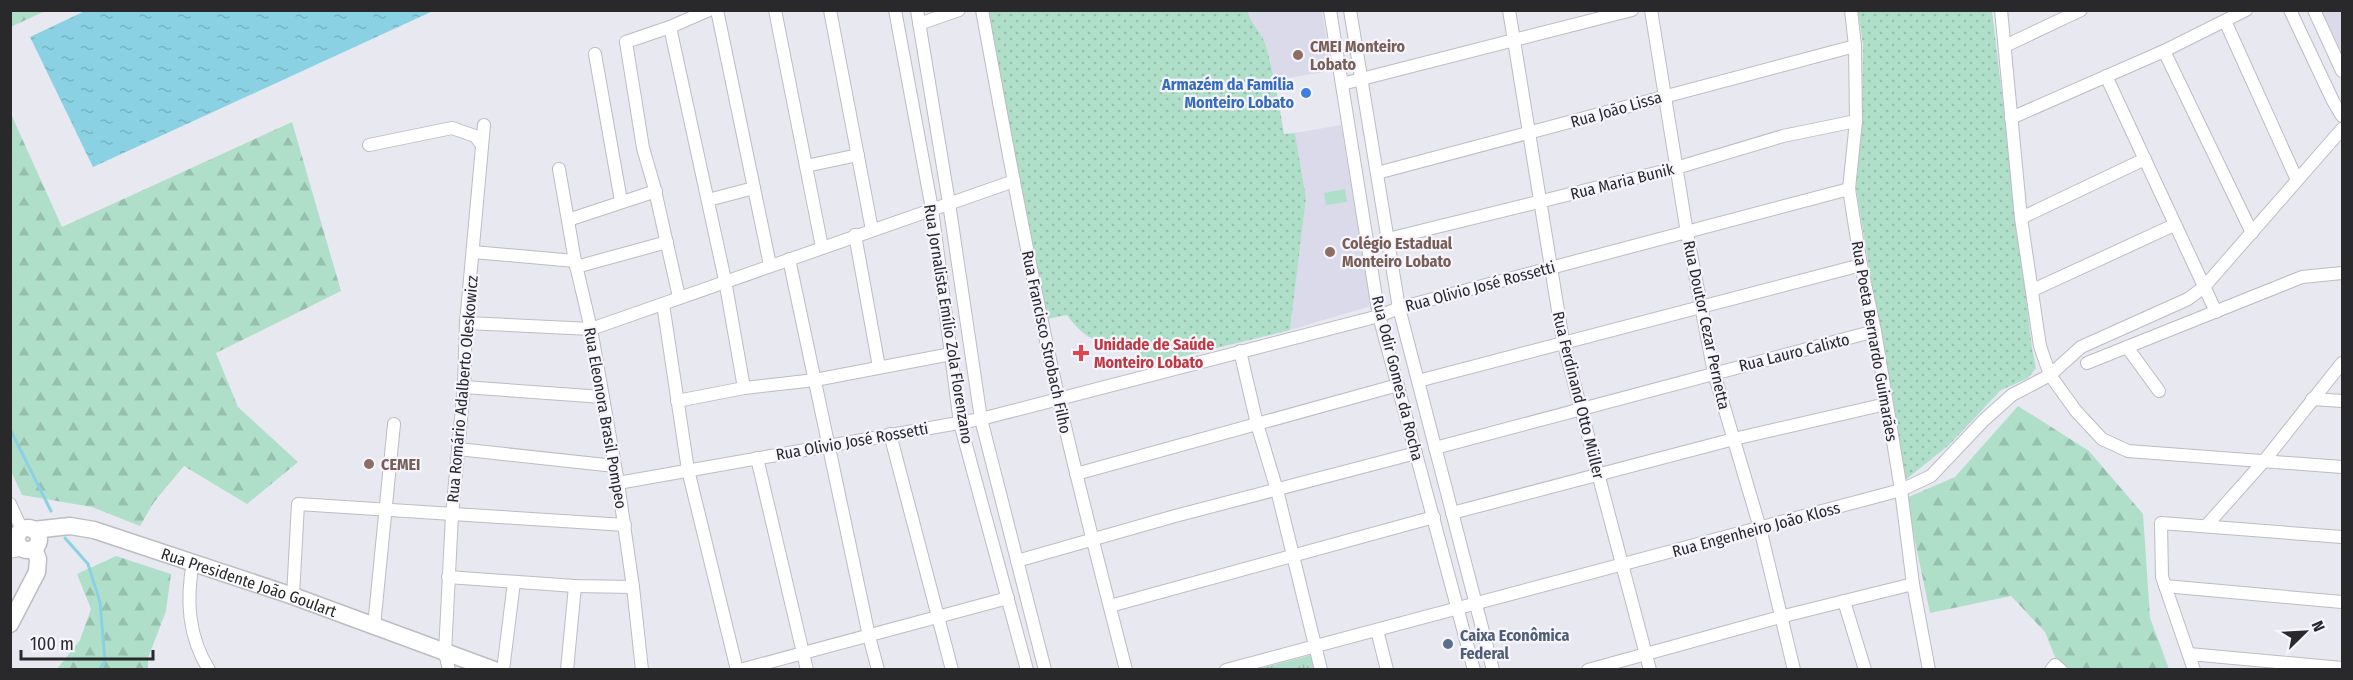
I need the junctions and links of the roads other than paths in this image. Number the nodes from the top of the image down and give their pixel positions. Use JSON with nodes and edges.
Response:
{"nodes":[{"id":1,"x":709,"y":10,"type":"edge"},
{"id":2,"x":717,"y":10,"type":"edge"},
{"id":3,"x":775,"y":10,"type":"edge"},
{"id":4,"x":830,"y":10,"type":"edge"},
{"id":5,"x":895,"y":10,"type":"edge"},
{"id":6,"x":917,"y":10,"type":"edge"},
{"id":7,"x":959,"y":10,"type":"edge"},
{"id":8,"x":982,"y":10,"type":"edge"},
{"id":9,"x":1330,"y":10,"type":"edge"},
{"id":10,"x":1350,"y":10,"type":"edge"},
{"id":11,"x":1509,"y":10,"type":"edge"},
{"id":12,"x":1632,"y":10,"type":"edge"},
{"id":13,"x":1651,"y":10,"type":"edge"},
{"id":14,"x":1851,"y":10,"type":"edge"},
{"id":15,"x":2001,"y":10,"type":"edge"},
{"id":16,"x":2081,"y":10,"type":"edge"},
{"id":17,"x":2246,"y":10,"type":"edge"},
{"id":18,"x":2290,"y":10,"type":"edge"},
{"id":19,"x":2314,"y":10,"type":"edge"},
{"id":20,"x":2224,"y":21,"type":"junction"},
{"id":21,"x":919,"y":24,"type":"junction"},
{"id":22,"x":670,"y":27,"type":"junction"},
{"id":23,"x":1514,"y":41,"type":"junction"},
{"id":24,"x":1855,"y":46,"type":"junction"},
{"id":25,"x":2005,"y":46,"type":"junction"},
{"id":26,"x":2163,"y":51,"type":"junction"},
{"id":27,"x":595,"y":54,"type":"dead end"},
{"id":28,"x":2343,"y":71,"type":"edge"},
{"id":29,"x":2106,"y":76,"type":"junction"},
{"id":30,"x":1361,"y":80,"type":"junction"},
{"id":31,"x":1342,"y":84,"type":"junction"},
{"id":32,"x":1664,"y":95,"type":"junction"},
{"id":33,"x":2343,"y":116,"type":"edge"},
{"id":34,"x":2011,"y":118,"type":"junction"},
{"id":35,"x":1856,"y":121,"type":"junction"},
{"id":36,"x":484,"y":125,"type":"dead end"},
{"id":37,"x":2343,"y":129,"type":"edge"},
{"id":38,"x":1528,"y":134,"type":"junction"},
{"id":39,"x":369,"y":145,"type":"dead end"},
{"id":40,"x":482,"y":145,"type":"junction"},
{"id":41,"x":858,"y":154,"type":"junction"},
{"id":42,"x":2145,"y":159,"type":"junction"},
{"id":43,"x":806,"y":166,"type":"junction"},
{"id":44,"x":1676,"y":168,"type":"junction"},
{"id":45,"x":559,"y":169,"type":"dead end"},
{"id":46,"x":1377,"y":173,"type":"junction"},
{"id":47,"x":2297,"y":180,"type":"junction"},
{"id":48,"x":1014,"y":181,"type":"junction"},
{"id":49,"x":754,"y":188,"type":"junction"},
{"id":50,"x":1849,"y":189,"type":"junction"},
{"id":51,"x":656,"y":191,"type":"junction"},
{"id":52,"x":708,"y":200,"type":"junction"},
{"id":53,"x":621,"y":201,"type":"junction"},
{"id":54,"x":1541,"y":201,"type":"junction"},
{"id":55,"x":949,"y":203,"type":"junction"},
{"id":56,"x":932,"y":209,"type":"junction"},
{"id":57,"x":2021,"y":218,"type":"junction"},
{"id":58,"x":568,"y":220,"type":"junction"},
{"id":59,"x":2174,"y":225,"type":"junction"},
{"id":60,"x":872,"y":230,"type":"junction"},
{"id":61,"x":1687,"y":233,"type":"junction"},
{"id":62,"x":2252,"y":233,"type":"junction"},
{"id":63,"x":855,"y":236,"type":"junction"},
{"id":64,"x":1388,"y":239,"type":"junction"},
{"id":65,"x":667,"y":242,"type":"junction"},
{"id":66,"x":822,"y":247,"type":"junction"},
{"id":67,"x":473,"y":252,"type":"junction"},
{"id":68,"x":789,"y":258,"type":"junction"},
{"id":69,"x":576,"y":264,"type":"junction"},
{"id":70,"x":770,"y":265,"type":"junction"},
{"id":71,"x":1861,"y":265,"type":"junction"},
{"id":72,"x":1551,"y":267,"type":"junction"},
{"id":73,"x":2343,"y":273,"type":"edge"},
{"id":74,"x":725,"y":280,"type":"junction"},
{"id":75,"x":2204,"y":287,"type":"junction"},
{"id":76,"x":2033,"y":290,"type":"junction"},
{"id":77,"x":679,"y":297,"type":"junction"},
{"id":78,"x":663,"y":304,"type":"junction"},
{"id":79,"x":1702,"y":306,"type":"junction"},
{"id":80,"x":1399,"y":308,"type":"junction"},
{"id":81,"x":2216,"y":312,"type":"junction"},
{"id":82,"x":1379,"y":316,"type":"junction"},
{"id":83,"x":466,"y":323,"type":"junction"},
{"id":84,"x":591,"y":329,"type":"junction"},
{"id":85,"x":1875,"y":331,"type":"junction"},
{"id":86,"x":1563,"y":344,"type":"junction"},
{"id":87,"x":2127,"y":347,"type":"junction"},
{"id":88,"x":1240,"y":351,"type":"junction"},
{"id":89,"x":951,"y":354,"type":"junction"},
{"id":90,"x":2087,"y":363,"type":"dead end"},
{"id":91,"x":2343,"y":363,"type":"edge"},
{"id":92,"x":879,"y":367,"type":"junction"},
{"id":93,"x":1714,"y":373,"type":"junction"},
{"id":94,"x":2050,"y":375,"type":"junction"},
{"id":95,"x":815,"y":380,"type":"junction"},
{"id":96,"x":1418,"y":381,"type":"junction"},
{"id":97,"x":1398,"y":385,"type":"junction"},
{"id":98,"x":464,"y":387,"type":"junction"},
{"id":99,"x":744,"y":388,"type":"junction"},
{"id":100,"x":2159,"y":391,"type":"dead end"},
{"id":101,"x":603,"y":397,"type":"junction"},
{"id":102,"x":1059,"y":399,"type":"junction"},
{"id":103,"x":2312,"y":399,"type":"junction"},
{"id":104,"x":677,"y":401,"type":"junction"},
{"id":105,"x":2343,"y":401,"type":"edge"},
{"id":106,"x":1886,"y":404,"type":"junction"},
{"id":107,"x":1581,"y":411,"type":"junction"},
{"id":108,"x":981,"y":419,"type":"junction"},
{"id":109,"x":960,"y":423,"type":"junction"},
{"id":110,"x":394,"y":424,"type":"dead end"},
{"id":111,"x":1257,"y":424,"type":"junction"},
{"id":112,"x":890,"y":434,"type":"junction"},
{"id":113,"x":1734,"y":439,"type":"junction"},
{"id":114,"x":827,"y":445,"type":"junction"},
{"id":115,"x":1435,"y":448,"type":"junction"},
{"id":116,"x":458,"y":449,"type":"junction"},
{"id":117,"x":1416,"y":453,"type":"junction"},
{"id":118,"x":757,"y":458,"type":"junction"},
{"id":119,"x":2264,"y":461,"type":"junction"},
{"id":120,"x":615,"y":466,"type":"junction"},
{"id":121,"x":2343,"y":467,"type":"edge"},
{"id":122,"x":688,"y":470,"type":"junction"},
{"id":123,"x":1076,"y":474,"type":"junction"},
{"id":124,"x":1598,"y":474,"type":"junction"},
{"id":125,"x":618,"y":483,"type":"junction"},
{"id":126,"x":1277,"y":490,"type":"junction"},
{"id":127,"x":1901,"y":490,"type":"junction"},
{"id":128,"x":10,"y":504,"type":"edge"},
{"id":129,"x":386,"y":510,"type":"junction"},
{"id":130,"x":1452,"y":513,"type":"junction"},
{"id":131,"x":452,"y":515,"type":"junction"},
{"id":132,"x":1434,"y":517,"type":"junction"},
{"id":133,"x":625,"y":525,"type":"junction"},
{"id":134,"x":2207,"y":525,"type":"junction"},
{"id":135,"x":1760,"y":528,"type":"junction"},
{"id":136,"x":2343,"y":537,"type":"edge"},
{"id":137,"x":24,"y":541,"type":"edge"},
{"id":138,"x":1092,"y":541,"type":"junction"},
{"id":139,"x":1292,"y":554,"type":"junction"},
{"id":140,"x":1017,"y":561,"type":"junction"},
{"id":141,"x":193,"y":562,"type":"junction"},
{"id":142,"x":1623,"y":564,"type":"junction"},
{"id":143,"x":448,"y":577,"type":"junction"},
{"id":144,"x":514,"y":582,"type":"junction"},
{"id":145,"x":1913,"y":584,"type":"junction"},
{"id":146,"x":575,"y":586,"type":"junction"},
{"id":147,"x":2165,"y":586,"type":"junction"},
{"id":148,"x":633,"y":587,"type":"junction"},
{"id":149,"x":292,"y":596,"type":"junction"},
{"id":150,"x":1008,"y":598,"type":"junction"},
{"id":151,"x":1844,"y":601,"type":"junction"},
{"id":152,"x":2343,"y":602,"type":"edge"},
{"id":153,"x":1476,"y":603,"type":"junction"},
{"id":154,"x":1110,"y":606,"type":"junction"},
{"id":155,"x":1458,"y":608,"type":"junction"},
{"id":156,"x":1780,"y":617,"type":"junction"},
{"id":157,"x":938,"y":618,"type":"junction"},
{"id":158,"x":10,"y":624,"type":"edge"},
{"id":159,"x":374,"y":626,"type":"junction"},
{"id":160,"x":1377,"y":630,"type":"junction"},
{"id":161,"x":869,"y":636,"type":"junction"},
{"id":162,"x":1314,"y":646,"type":"junction"},
{"id":163,"x":1039,"y":647,"type":"junction"},
{"id":164,"x":1022,"y":652,"type":"junction"},
{"id":165,"x":445,"y":653,"type":"junction"},
{"id":166,"x":802,"y":653,"type":"junction"},
{"id":167,"x":2189,"y":654,"type":"junction"},
{"id":168,"x":1646,"y":655,"type":"junction"},
{"id":169,"x":1253,"y":666,"type":"edge"},
{"id":170,"x":2343,"y":668,"type":"edge"},
{"id":171,"x":209,"y":669,"type":"edge"},
{"id":172,"x":449,"y":669,"type":"edge"},
{"id":173,"x":494,"y":669,"type":"edge"},
{"id":174,"x":503,"y":669,"type":"edge"},
{"id":175,"x":567,"y":669,"type":"edge"},
{"id":176,"x":642,"y":669,"type":"edge"},
{"id":177,"x":738,"y":669,"type":"edge"},
{"id":178,"x":807,"y":669,"type":"edge"},
{"id":179,"x":878,"y":669,"type":"edge"},
{"id":180,"x":952,"y":669,"type":"edge"},
{"id":181,"x":1027,"y":669,"type":"edge"},
{"id":182,"x":1045,"y":669,"type":"edge"},
{"id":183,"x":1126,"y":669,"type":"edge"},
{"id":184,"x":1226,"y":669,"type":"edge"},
{"id":185,"x":1321,"y":669,"type":"edge"},
{"id":186,"x":1387,"y":669,"type":"edge"},
{"id":187,"x":1474,"y":669,"type":"edge"},
{"id":188,"x":1493,"y":669,"type":"edge"},
{"id":189,"x":1588,"y":669,"type":"edge"},
{"id":190,"x":1650,"y":669,"type":"edge"},
{"id":191,"x":1794,"y":669,"type":"edge"},
{"id":192,"x":1865,"y":669,"type":"edge"},
{"id":193,"x":1929,"y":669,"type":"edge"},
{"id":194,"x":2194,"y":669,"type":"edge"}],
"edges":[{"from":1,"to":22,"type":"street"},
{"from":2,"to":49,"type":"street"},
{"from":3,"to":43,"type":"street"},
{"from":4,"to":41,"type":"street"},
{"from":5,"to":56,"type":"street","name":"Rua Jornalista Emílio Zola Florenzano"},
{"from":6,"to":21,"type":"street","name":"Rua Jornalista Emílio Zola Florenzano"},
{"from":7,"to":21,"type":"street"},
{"from":8,"to":48,"type":"street","name":"Rua Francisco Strobach Filho"},
{"from":9,"to":31,"type":"street","name":"Rua Odir Gomes da Rocha"},
{"from":10,"to":30,"type":"street","name":"Rua Odir Gomes da Rocha"},
{"from":11,"to":23,"type":"street","name":"Rua Ferdinand Otto Müller"},
{"from":12,"to":23,"type":"street"},
{"from":13,"to":32,"type":"street","name":"Rua Doutor Cezar Pernetta"},
{"from":14,"to":24,"type":"street","name":"Rua Poeta Bernardo Guimarães"},
{"from":15,"to":25,"type":"street"},
{"from":16,"to":25,"type":"street"},
{"from":17,"to":20,"type":"street"},
{"from":18,"to":33,"type":"street"},
{"from":19,"to":28,"type":"street"},
{"from":20,"to":26,"type":"street"},
{"from":20,"to":47,"type":"street"},
{"from":21,"to":55,"type":"street","name":"Rua Jornalista Emílio Zola Florenzano"},
{"from":22,"to":51,"type":"street"},
{"from":22,"to":52,"type":"street"},
{"from":23,"to":30,"type":"street"},
{"from":23,"to":38,"type":"street","name":"Rua Ferdinand Otto Müller"},
{"from":24,"to":32,"type":"street","name":"Rua João Lissa"},
{"from":24,"to":35,"type":"street","name":"Rua Poeta Bernardo Guimarães"},
{"from":25,"to":34,"type":"street"},
{"from":26,"to":29,"type":"street"},
{"from":26,"to":62,"type":"street"},
{"from":27,"to":53,"type":"street"},
{"from":29,"to":34,"type":"street"},
{"from":29,"to":42,"type":"street"},
{"from":30,"to":31,"type":"street"},
{"from":30,"to":46,"type":"street","name":"Rua Odir Gomes da Rocha"},
{"from":31,"to":82,"type":"street","name":"Rua Odir Gomes da Rocha"},
{"from":32,"to":38,"type":"street","name":"Rua João Lissa"},
{"from":32,"to":44,"type":"street","name":"Rua Doutor Cezar Pernetta"},
{"from":34,"to":57,"type":"street"},
{"from":35,"to":44,"type":"street","name":"Rua Maria Bunik"},
{"from":35,"to":50,"type":"street","name":"Rua Poeta Bernardo Guimarães"},
{"from":36,"to":40,"type":"street","name":"Rua Romário Adalberto Oleskowicz"},
{"from":37,"to":47,"type":"street","name":"Rua Engenheiro João Kloss"},
{"from":38,"to":46,"type":"street","name":"Rua João Lissa"},
{"from":38,"to":54,"type":"street","name":"Rua Ferdinand Otto Müller"},
{"from":39,"to":40,"type":"street"},
{"from":40,"to":67,"type":"street","name":"Rua Romário Adalberto Oleskowicz"},
{"from":41,"to":43,"type":"street"},
{"from":41,"to":60,"type":"street"},
{"from":42,"to":57,"type":"street"},
{"from":42,"to":59,"type":"street"},
{"from":43,"to":66,"type":"street"},
{"from":44,"to":54,"type":"street","name":"Rua Maria Bunik"},
{"from":44,"to":61,"type":"street","name":"Rua Doutor Cezar Pernetta"},
{"from":45,"to":58,"type":"street","name":"Rua Eleonora Brasil Pompeo"},
{"from":46,"to":64,"type":"street","name":"Rua Odir Gomes da Rocha"},
{"from":47,"to":62,"type":"street","name":"Rua Engenheiro João Kloss"},
{"from":48,"to":55,"type":"street"},
{"from":48,"to":102,"type":"street","name":"Rua Francisco Strobach Filho"},
{"from":49,"to":52,"type":"street"},
{"from":49,"to":70,"type":"street"},
{"from":50,"to":61,"type":"street","name":"Rua Olivio José Rossetti"},
{"from":50,"to":71,"type":"street","name":"Rua Poeta Bernardo Guimarães"},
{"from":51,"to":53,"type":"street"},
{"from":51,"to":65,"type":"street"},
{"from":52,"to":74,"type":"street"},
{"from":53,"to":58,"type":"street"},
{"from":54,"to":64,"type":"street","name":"Rua Maria Bunik"},
{"from":54,"to":72,"type":"street","name":"Rua Ferdinand Otto Müller"},
{"from":55,"to":56,"type":"street"},
{"from":55,"to":108,"type":"street","name":"Rua Jornalista Emílio Zola Florenzano"},
{"from":56,"to":60,"type":"street"},
{"from":56,"to":89,"type":"street","name":"Rua Jornalista Emílio Zola Florenzano"},
{"from":57,"to":76,"type":"street"},
{"from":58,"to":69,"type":"street","name":"Rua Eleonora Brasil Pompeo"},
{"from":59,"to":75,"type":"street"},
{"from":59,"to":76,"type":"street"},
{"from":60,"to":63,"type":"street"},
{"from":61,"to":72,"type":"street","name":"Rua Olivio José Rossetti"},
{"from":61,"to":79,"type":"street","name":"Rua Doutor Cezar Pernetta"},
{"from":62,"to":75,"type":"street","name":"Rua Engenheiro João Kloss"},
{"from":63,"to":66,"type":"street"},
{"from":63,"to":92,"type":"street"},
{"from":64,"to":80,"type":"street","name":"Rua Odir Gomes da Rocha"},
{"from":65,"to":69,"type":"street"},
{"from":65,"to":77,"type":"street"},
{"from":66,"to":68,"type":"street"},
{"from":67,"to":69,"type":"street"},
{"from":67,"to":83,"type":"street","name":"Rua Romário Adalberto Oleskowicz"},
{"from":68,"to":70,"type":"street"},
{"from":68,"to":95,"type":"street"},
{"from":69,"to":84,"type":"street","name":"Rua Eleonora Brasil Pompeo"},
{"from":70,"to":74,"type":"street"},
{"from":71,"to":79,"type":"street"},
{"from":71,"to":85,"type":"street","name":"Rua Poeta Bernardo Guimarães"},
{"from":72,"to":80,"type":"street","name":"Rua Olivio José Rossetti"},
{"from":72,"to":86,"type":"street","name":"Rua Ferdinand Otto Müller"},
{"from":73,"to":81,"type":"street"},
{"from":74,"to":77,"type":"street"},
{"from":74,"to":99,"type":"street"},
{"from":75,"to":81,"type":"street"},
{"from":75,"to":94,"type":"street","name":"Rua Engenheiro João Kloss"},
{"from":76,"to":94,"type":"street"},
{"from":77,"to":78,"type":"street"},
{"from":78,"to":84,"type":"street"},
{"from":78,"to":104,"type":"street"},
{"from":79,"to":86,"type":"street"},
{"from":79,"to":93,"type":"street","name":"Rua Doutor Cezar Pernetta"},
{"from":80,"to":82,"type":"street","name":"Rua Olivio José Rossetti"},
{"from":80,"to":96,"type":"street","name":"Rua Odir Gomes da Rocha"},
{"from":81,"to":87,"type":"street"},
{"from":82,"to":88,"type":"street","name":"Rua Olivio José Rossetti"},
{"from":82,"to":97,"type":"street","name":"Rua Odir Gomes da Rocha"},
{"from":83,"to":84,"type":"street"},
{"from":83,"to":98,"type":"street","name":"Rua Romário Adalberto Oleskowicz"},
{"from":84,"to":101,"type":"street","name":"Rua Eleonora Brasil Pompeo"},
{"from":85,"to":93,"type":"street","name":"Rua Lauro Calixto"},
{"from":85,"to":106,"type":"street","name":"Rua Poeta Bernardo Guimarães"},
{"from":86,"to":96,"type":"street"},
{"from":86,"to":107,"type":"street","name":"Rua Ferdinand Otto Müller"},
{"from":87,"to":90,"type":"street"},
{"from":87,"to":100,"type":"street"},
{"from":88,"to":102,"type":"street","name":"Rua Olivio José Rossetti"},
{"from":88,"to":111,"type":"street"},
{"from":89,"to":92,"type":"street"},
{"from":89,"to":109,"type":"street","name":"Rua Jornalista Emílio Zola Florenzano"},
{"from":91,"to":103,"type":"street"},
{"from":92,"to":95,"type":"street"},
{"from":93,"to":107,"type":"street","name":"Rua Lauro Calixto"},
{"from":93,"to":113,"type":"street","name":"Rua Doutor Cezar Pernetta"},
{"from":94,"to":119,"type":"street"},
{"from":94,"to":127,"type":"street","name":"Rua Engenheiro João Kloss"},
{"from":95,"to":99,"type":"street"},
{"from":95,"to":114,"type":"street"},
{"from":96,"to":115,"type":"street","name":"Rua Odir Gomes da Rocha"},
{"from":97,"to":111,"type":"street"},
{"from":97,"to":117,"type":"street","name":"Rua Odir Gomes da Rocha"},
{"from":98,"to":101,"type":"street"},
{"from":98,"to":116,"type":"street","name":"Rua Romário Adalberto Oleskowicz"},
{"from":99,"to":104,"type":"street"},
{"from":101,"to":120,"type":"street","name":"Rua Eleonora Brasil Pompeo"},
{"from":102,"to":108,"type":"street","name":"Rua Olivio José Rossetti"},
{"from":102,"to":123,"type":"street","name":"Rua Francisco Strobach Filho"},
{"from":103,"to":105,"type":"street"},
{"from":103,"to":119,"type":"street"},
{"from":104,"to":122,"type":"street"},
{"from":106,"to":113,"type":"street"},
{"from":106,"to":127,"type":"street","name":"Rua Poeta Bernardo Guimarães"},
{"from":107,"to":115,"type":"street","name":"Rua Lauro Calixto"},
{"from":107,"to":124,"type":"street","name":"Rua Ferdinand Otto Müller"},
{"from":108,"to":109,"type":"street","name":"Rua Olivio José Rossetti"},
{"from":108,"to":140,"type":"street","name":"Rua Jornalista Emílio Zola Florenzano"},
{"from":109,"to":112,"type":"street","name":"Rua Olivio José Rossetti"},
{"from":109,"to":150,"type":"street","name":"Rua Jornalista Emílio Zola Florenzano"},
{"from":110,"to":129,"type":"street"},
{"from":111,"to":123,"type":"street"},
{"from":111,"to":126,"type":"street"},
{"from":112,"to":114,"type":"street","name":"Rua Olivio José Rossetti"},
{"from":112,"to":157,"type":"street"},
{"from":113,"to":124,"type":"street"},
{"from":113,"to":135,"type":"street","name":"Rua Doutor Cezar Pernetta"},
{"from":114,"to":118,"type":"street","name":"Rua Olivio José Rossetti"},
{"from":114,"to":161,"type":"street"},
{"from":115,"to":130,"type":"street","name":"Rua Odir Gomes da Rocha"},
{"from":116,"to":120,"type":"street"},
{"from":116,"to":131,"type":"street","name":"Rua Romário Adalberto Oleskowicz"},
{"from":117,"to":126,"type":"street"},
{"from":117,"to":132,"type":"street","name":"Rua Odir Gomes da Rocha"},
{"from":118,"to":122,"type":"street","name":"Rua Olivio José Rossetti"},
{"from":118,"to":166,"type":"street"},
{"from":119,"to":121,"type":"street"},
{"from":119,"to":134,"type":"street"},
{"from":120,"to":125,"type":"street","name":"Rua Eleonora Brasil Pompeo"},
{"from":122,"to":125,"type":"street","name":"Rua Olivio José Rossetti"},
{"from":122,"to":177,"type":"street"},
{"from":123,"to":138,"type":"street","name":"Rua Francisco Strobach Filho"},
{"from":124,"to":130,"type":"street"},
{"from":124,"to":142,"type":"street","name":"Rua Ferdinand Otto Müller"},
{"from":125,"to":133,"type":"street","name":"Rua Eleonora Brasil Pompeo"},
{"from":126,"to":138,"type":"street"},
{"from":126,"to":139,"type":"street"},
{"from":127,"to":135,"type":"street","name":"Rua Engenheiro João Kloss"},
{"from":127,"to":145,"type":"street","name":"Rua Poeta Bernardo Guimarães"},
{"from":128,"to":137,"type":"street"},
{"from":129,"to":131,"type":"street"},
{"from":129,"to":149,"type":"street"},
{"from":129,"to":159,"type":"street"},
{"from":130,"to":153,"type":"street","name":"Rua Odir Gomes da Rocha"},
{"from":131,"to":133,"type":"street"},
{"from":131,"to":143,"type":"street","name":"Rua Romário Adalberto Oleskowicz"},
{"from":132,"to":139,"type":"street"},
{"from":132,"to":155,"type":"street","name":"Rua Odir Gomes da Rocha"},
{"from":133,"to":148,"type":"street","name":"Rua Eleonora Brasil Pompeo"},
{"from":134,"to":136,"type":"street"},
{"from":134,"to":147,"type":"street"},
{"from":135,"to":142,"type":"street","name":"Rua Engenheiro João Kloss"},
{"from":135,"to":156,"type":"street","name":"Rua Doutor Cezar Pernetta"},
{"from":137,"to":141,"type":"main road","name":"Rua Presidente João Goulart"},
{"from":137,"to":158,"type":"main road"},
{"from":138,"to":140,"type":"street"},
{"from":138,"to":154,"type":"street","name":"Rua Francisco Strobach Filho"},
{"from":139,"to":154,"type":"street"},
{"from":139,"to":162,"type":"street"},
{"from":140,"to":163,"type":"street","name":"Rua Jornalista Emílio Zola Florenzano"},
{"from":141,"to":149,"type":"main road","name":"Rua Presidente João Goulart"},
{"from":141,"to":171,"type":"street"},
{"from":142,"to":153,"type":"street","name":"Rua Engenheiro João Kloss"},
{"from":142,"to":168,"type":"street","name":"Rua Ferdinand Otto Müller"},
{"from":143,"to":144,"type":"street"},
{"from":143,"to":165,"type":"street","name":"Rua Romário Adalberto Oleskowicz"},
{"from":144,"to":146,"type":"street"},
{"from":144,"to":174,"type":"street"},
{"from":145,"to":151,"type":"street"},
{"from":145,"to":193,"type":"street","name":"Rua Poeta Bernardo Guimarães"},
{"from":146,"to":148,"type":"street"},
{"from":146,"to":175,"type":"street"},
{"from":147,"to":152,"type":"street"},
{"from":147,"to":167,"type":"street"},
{"from":148,"to":176,"type":"street","name":"Rua Eleonora Brasil Pompeo"},
{"from":149,"to":159,"type":"main road","name":"Rua Presidente João Goulart"},
{"from":150,"to":157,"type":"street"},
{"from":150,"to":164,"type":"street","name":"Rua Jornalista Emílio Zola Florenzano"},
{"from":151,"to":156,"type":"street"},
{"from":151,"to":192,"type":"street"},
{"from":153,"to":155,"type":"street","name":"Rua Engenheiro João Kloss"},
{"from":153,"to":188,"type":"street","name":"Rua Odir Gomes da Rocha"},
{"from":154,"to":183,"type":"street","name":"Rua Francisco Strobach Filho"},
{"from":155,"to":160,"type":"street","name":"Rua Engenheiro João Kloss"},
{"from":155,"to":187,"type":"street","name":"Rua Odir Gomes da Rocha"},
{"from":156,"to":168,"type":"street"},
{"from":156,"to":191,"type":"street","name":"Rua Doutor Cezar Pernetta"},
{"from":157,"to":161,"type":"street"},
{"from":157,"to":180,"type":"street"},
{"from":159,"to":165,"type":"main road","name":"Rua Presidente João Goulart"},
{"from":160,"to":162,"type":"street","name":"Rua Engenheiro João Kloss"},
{"from":160,"to":186,"type":"street"},
{"from":161,"to":166,"type":"street"},
{"from":161,"to":179,"type":"street"},
{"from":162,"to":169,"type":"street","name":"Rua Engenheiro João Kloss"},
{"from":162,"to":185,"type":"street"},
{"from":163,"to":164,"type":"street"},
{"from":163,"to":182,"type":"street","name":"Rua Jornalista Emílio Zola Florenzano"},
{"from":164,"to":181,"type":"street","name":"Rua Jornalista Emílio Zola Florenzano"},
{"from":165,"to":172,"type":"street"},
{"from":165,"to":173,"type":"main road","name":"Rua Presidente João Goulart"},
{"from":166,"to":177,"type":"street"},
{"from":166,"to":178,"type":"street"},
{"from":167,"to":170,"type":"street"},
{"from":167,"to":194,"type":"street"},
{"from":168,"to":189,"type":"street"},
{"from":168,"to":190,"type":"street","name":"Rua Ferdinand Otto Müller"},
{"from":169,"to":184,"type":"street","name":"Rua Engenheiro João Kloss"}]}
